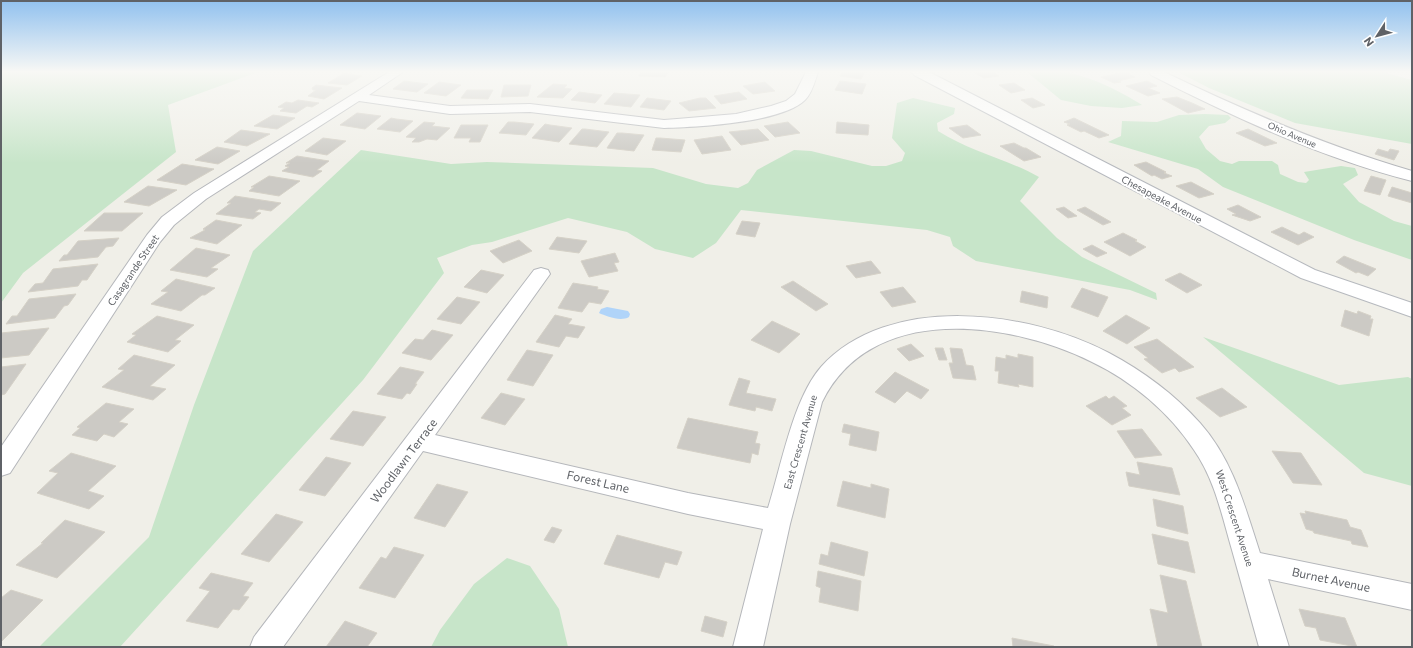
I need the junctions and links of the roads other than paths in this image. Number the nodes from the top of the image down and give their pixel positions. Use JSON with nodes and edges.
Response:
{"nodes":[{"id":1,"x":348,"y":102,"type":"edge"},
{"id":2,"x":394,"y":102,"type":"edge"},
{"id":3,"x":793,"y":102,"type":"edge"},
{"id":4,"x":977,"y":102,"type":"edge"},
{"id":5,"x":1216,"y":102,"type":"edge"},
{"id":6,"x":1412,"y":176,"type":"edge"},
{"id":7,"x":542,"y":274,"type":"dead end"},
{"id":8,"x":1412,"y":310,"type":"edge"},
{"id":9,"x":996,"y":324,"type":"joint"},
{"id":10,"x":419,"y":441,"type":"junction"},
{"id":11,"x":1,"y":466,"type":"edge"},
{"id":12,"x":778,"y":521,"type":"junction"},
{"id":13,"x":1249,"y":563,"type":"junction"},
{"id":14,"x":1412,"y":597,"type":"edge"},
{"id":15,"x":265,"y":647,"type":"edge"},
{"id":16,"x":748,"y":647,"type":"edge"},
{"id":17,"x":1274,"y":647,"type":"edge"}],
"edges":[{"from":1,"to":11,"type":"street","name":"Casagrande Street"},
{"from":2,"to":3,"type":"street"},
{"from":4,"to":8,"type":"street","name":"Chesapeake Avenue"},
{"from":5,"to":6,"type":"street","name":"Ohio Avenue"},
{"from":7,"to":10,"type":"street","name":"Woodlawn Terrace"},
{"from":9,"to":12,"type":"street","name":"East Crescent Avenue"},
{"from":9,"to":13,"type":"street","name":"West Crescent Avenue"},
{"from":10,"to":12,"type":"street","name":"Forest Lane"},
{"from":10,"to":15,"type":"street","name":"Woodlawn Terrace"},
{"from":12,"to":16,"type":"street","name":"East Crescent Avenue"},
{"from":13,"to":14,"type":"street","name":"Burnet Avenue"},
{"from":13,"to":17,"type":"street","name":"West Crescent Avenue"}]}
